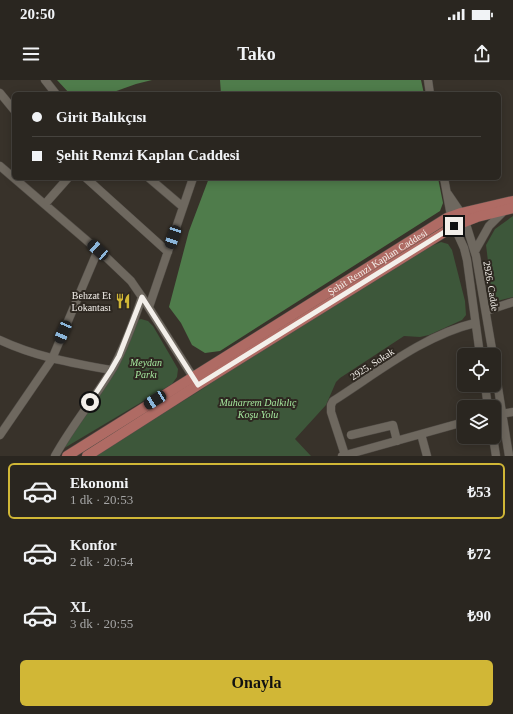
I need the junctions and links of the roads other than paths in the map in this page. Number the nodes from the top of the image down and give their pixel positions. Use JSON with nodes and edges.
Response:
{"nodes":[{"id":1,"x":45,"y":80,"type":"edge"},
{"id":2,"x":428,"y":80,"type":"edge"},
{"id":3,"x":54,"y":92,"type":"edge"},
{"id":4,"x":430,"y":92,"type":"edge"},
{"id":5,"x":0,"y":93,"type":"edge"},
{"id":6,"x":12,"y":108,"type":"edge"},
{"id":7,"x":0,"y":166,"type":"edge"},
{"id":8,"x":12,"y":176,"type":"edge"},
{"id":9,"x":17,"y":180,"type":"edge"},
{"id":10,"x":66,"y":180,"type":"edge"},
{"id":11,"x":88,"y":180,"type":"edge"},
{"id":12,"x":151,"y":180,"type":"edge"},
{"id":13,"x":193,"y":180,"type":"edge"},
{"id":14,"x":444,"y":180,"type":"edge"},
{"id":15,"x":446,"y":190,"type":"junction"},
{"id":16,"x":513,"y":201,"type":"edge"},
{"id":17,"x":45,"y":204,"type":"junction"},
{"id":18,"x":183,"y":207,"type":"junction"},
{"id":19,"x":509,"y":209,"type":"edge"},
{"id":20,"x":451,"y":216,"type":"junction"},
{"id":21,"x":463,"y":217,"type":"junction"},
{"id":22,"x":454,"y":226,"type":"junction"},
{"id":23,"x":98,"y":250,"type":"junction"},
{"id":24,"x":475,"y":251,"type":"junction"},
{"id":25,"x":168,"y":252,"type":"junction"},
{"id":26,"x":142,"y":297,"type":"junction"},
{"id":27,"x":513,"y":302,"type":"edge"},
{"id":28,"x":149,"y":307,"type":"junction"},
{"id":29,"x":486,"y":310,"type":"junction"},
{"id":30,"x":475,"y":323,"type":"junction"},
{"id":31,"x":0,"y":340,"type":"edge"},
{"id":32,"x":479,"y":348,"type":"edge"},
{"id":33,"x":492,"y":348,"type":"edge"},
{"id":34,"x":52,"y":359,"type":"junction"},
{"id":35,"x":111,"y":370,"type":"junction"},
{"id":36,"x":196,"y":381,"type":"junction"},
{"id":37,"x":513,"y":412,"type":"edge"},
{"id":38,"x":501,"y":414,"type":"edge"},
{"id":39,"x":457,"y":424,"type":"edge"},
{"id":40,"x":501,"y":425,"type":"edge"},
{"id":41,"x":421,"y":434,"type":"junction"},
{"id":42,"x":0,"y":435,"type":"edge"},
{"id":43,"x":351,"y":435,"type":"dead end"},
{"id":44,"x":397,"y":441,"type":"junction"},
{"id":45,"x":494,"y":444,"type":"edge"},
{"id":46,"x":55,"y":456,"type":"edge"},
{"id":47,"x":67,"y":456,"type":"edge"},
{"id":48,"x":87,"y":456,"type":"edge"},
{"id":49,"x":343,"y":456,"type":"edge"},
{"id":50,"x":427,"y":456,"type":"edge"},
{"id":51,"x":496,"y":456,"type":"edge"},
{"id":52,"x":509,"y":456,"type":"edge"}],
"edges":[{"from":1,"to":3,"type":"street"},
{"from":2,"to":4,"type":"street"},
{"from":5,"to":6,"type":"street"},
{"from":7,"to":8,"type":"street"},
{"from":9,"to":17,"type":"street"},
{"from":10,"to":17,"type":"street"},
{"from":11,"to":25,"type":"street"},
{"from":12,"to":18,"type":"street"},
{"from":13,"to":18,"type":"street"},
{"from":14,"to":15,"type":"street"},
{"from":15,"to":20,"type":"street"},
{"from":15,"to":21,"type":"street","name":"2926. Cadde"},
{"from":16,"to":21,"type":"main road","name":"Şehit Remzi Kaplan Caddesi"},
{"from":17,"to":23,"type":"street"},
{"from":18,"to":25,"type":"street"},
{"from":19,"to":21,"type":"main road","name":"Şehit Remzi Kaplan Caddesi"},
{"from":19,"to":24,"type":"street"},
{"from":20,"to":21,"type":"main road","name":"Şehit Remzi Kaplan Caddesi"},
{"from":20,"to":22,"type":"main road"},
{"from":20,"to":36,"type":"main road","name":"Şehit Remzi Kaplan Caddesi"},
{"from":21,"to":22,"type":"main road","name":"Şehit Remzi Kaplan Caddesi"},
{"from":21,"to":24,"type":"street","name":"2926. Cadde"},
{"from":22,"to":30,"type":"street","name":"2926. Cadde"},
{"from":22,"to":36,"type":"main road","name":"Şehit Remzi Kaplan Caddesi"},
{"from":23,"to":26,"type":"street"},
{"from":23,"to":34,"type":"street"},
{"from":24,"to":29,"type":"street","name":"2926. Cadde"},
{"from":25,"to":28,"type":"street"},
{"from":26,"to":28,"type":"street"},
{"from":26,"to":35,"type":"street"},
{"from":27,"to":29,"type":"street"},
{"from":28,"to":36,"type":"street"},
{"from":29,"to":33,"type":"street","name":"2926. Cadde"},
{"from":30,"to":32,"type":"street","name":"2926. Cadde"},
{"from":30,"to":49,"type":"street","name":"2925. Sokak"},
{"from":31,"to":34,"type":"street"},
{"from":34,"to":35,"type":"street"},
{"from":34,"to":42,"type":"street"},
{"from":35,"to":46,"type":"street"},
{"from":36,"to":47,"type":"main road","name":"Şehit Remzi Kaplan Caddesi"},
{"from":36,"to":48,"type":"main road","name":"Şehit Remzi Kaplan Caddesi"},
{"from":37,"to":38,"type":"street"},
{"from":39,"to":41,"type":"street"},
{"from":40,"to":52,"type":"street"},
{"from":41,"to":44,"type":"street"},
{"from":41,"to":50,"type":"street"},
{"from":43,"to":44,"type":"street"},
{"from":44,"to":49,"type":"street"},
{"from":45,"to":51,"type":"street"}]}
